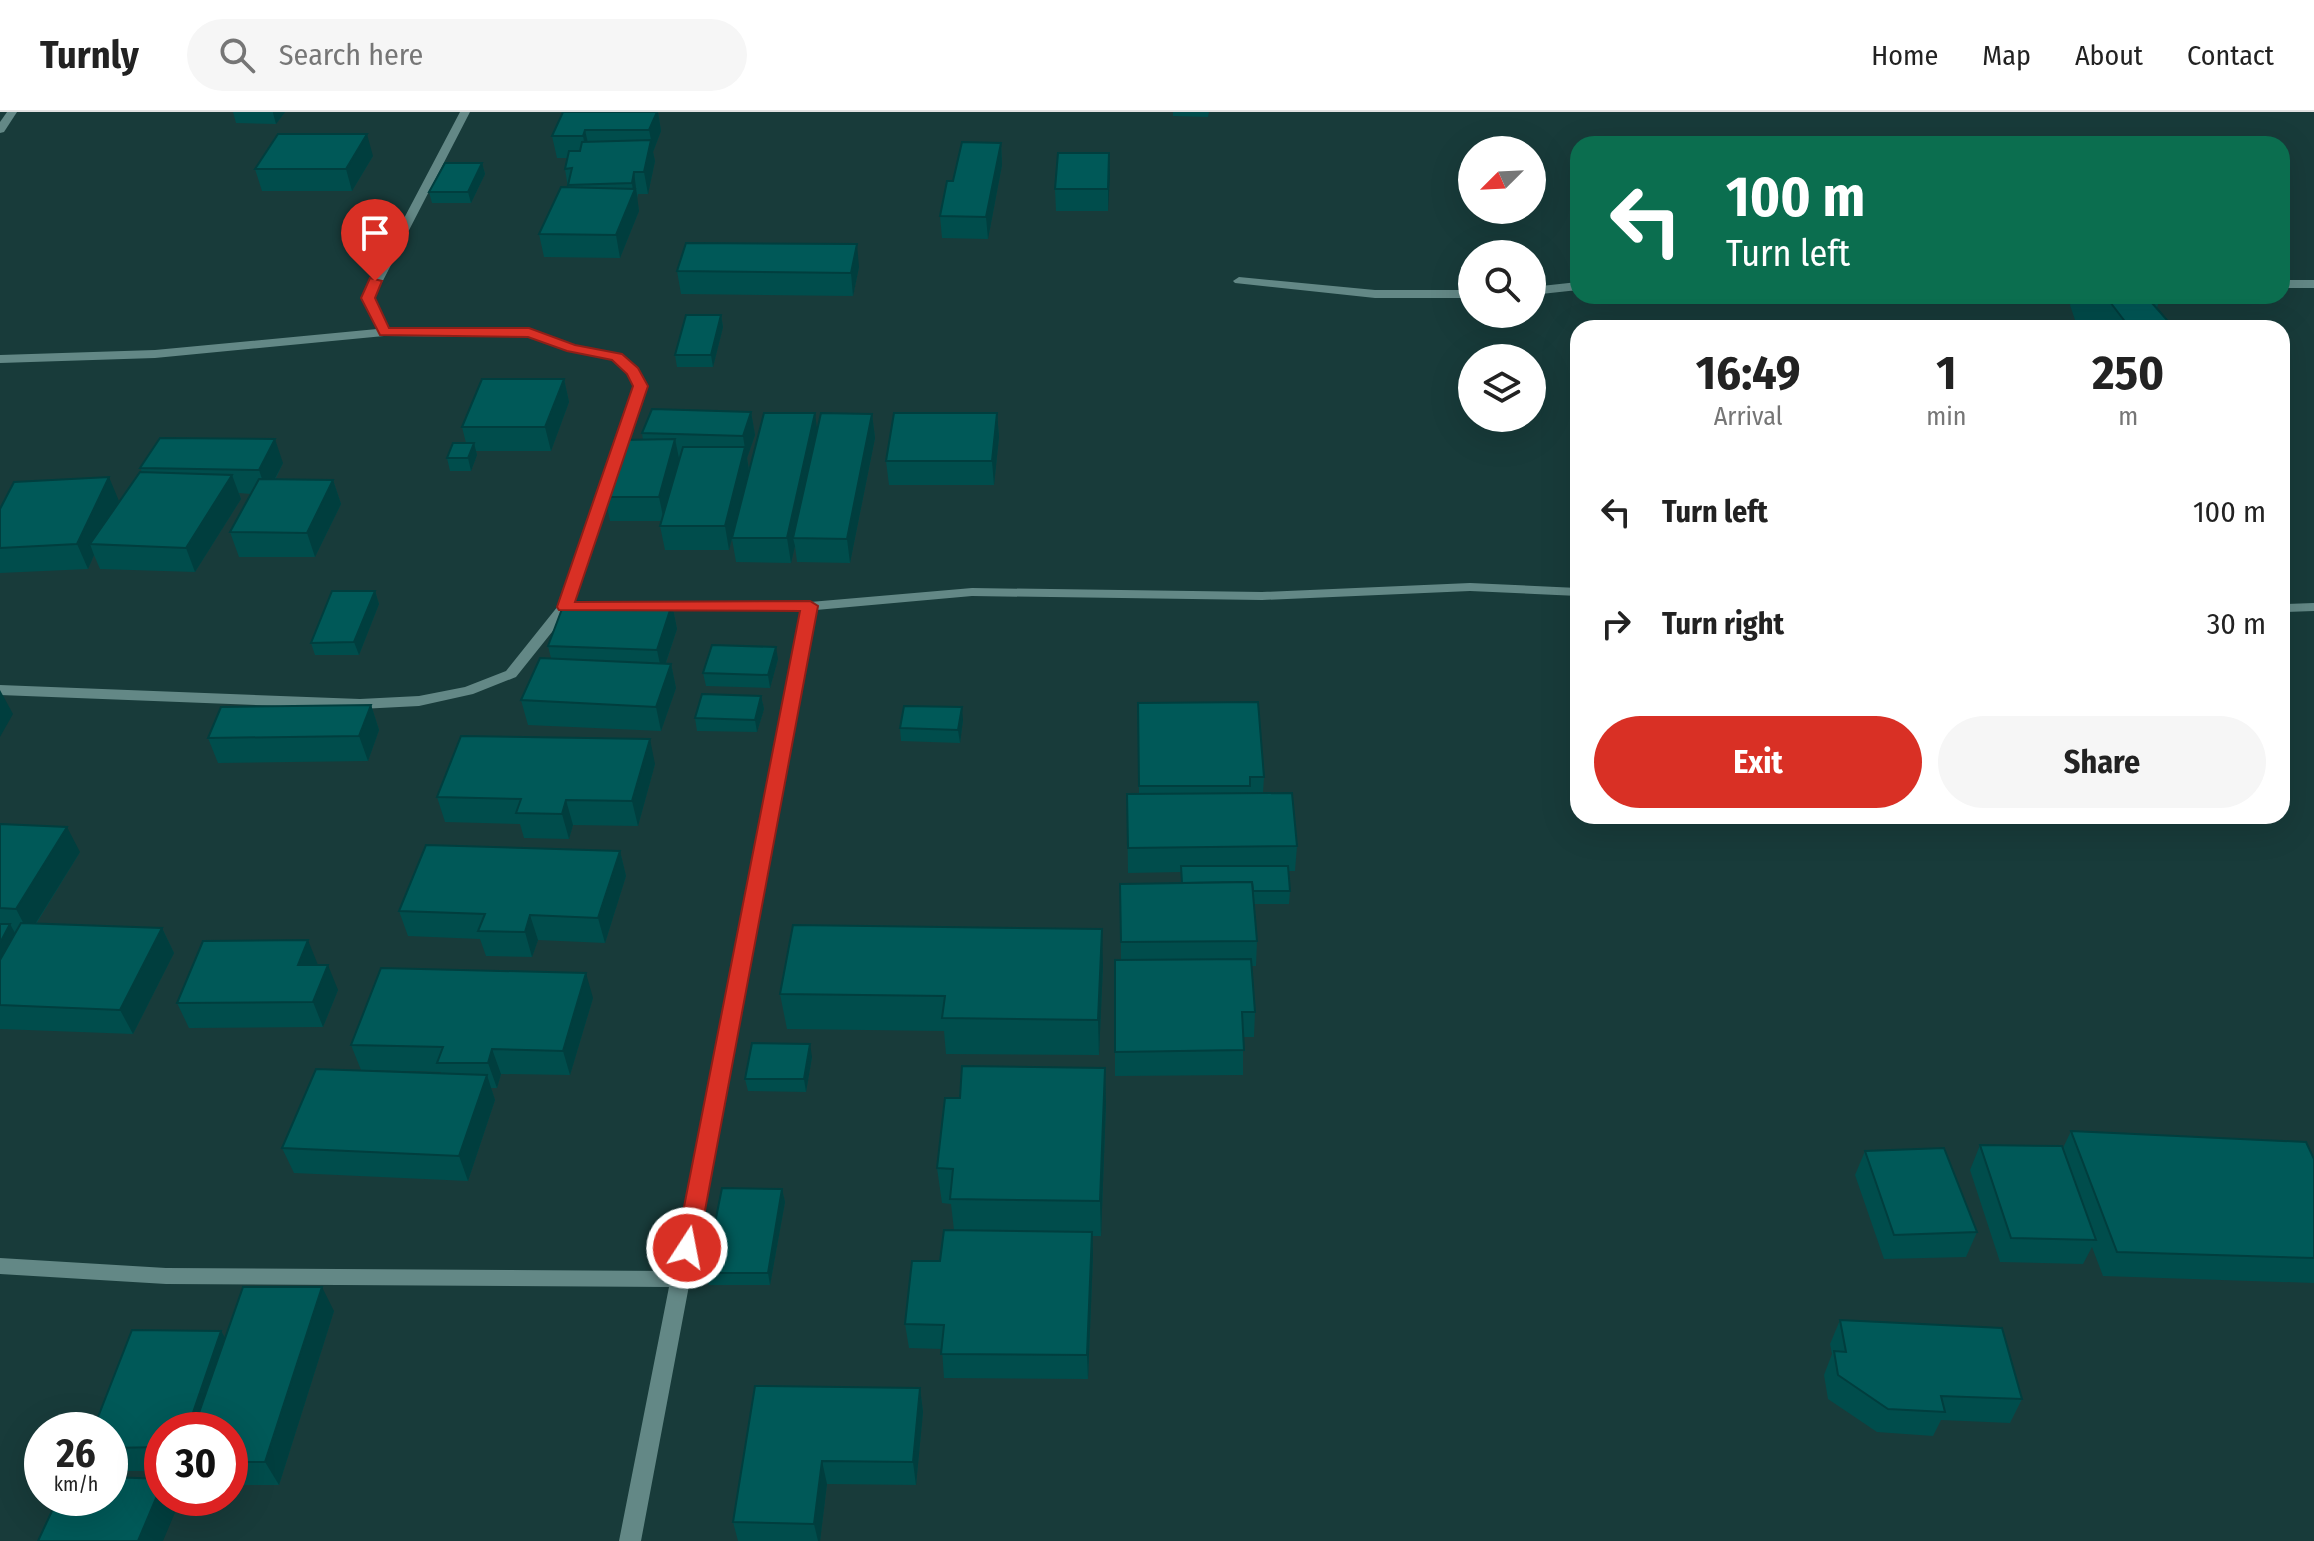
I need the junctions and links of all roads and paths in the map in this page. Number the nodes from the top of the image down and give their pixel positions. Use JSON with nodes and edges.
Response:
{"nodes":[{"id":1,"x":12,"y":112,"type":"edge"},
{"id":2,"x":465,"y":112,"type":"edge"},
{"id":3,"x":0,"y":130,"type":"edge"},
{"id":4,"x":1239,"y":281,"type":"dead end"},
{"id":5,"x":2290,"y":284,"type":"edge"},
{"id":6,"x":2314,"y":284,"type":"edge"},
{"id":7,"x":1570,"y":287,"type":"edge"},
{"id":8,"x":1546,"y":289,"type":"edge"},
{"id":9,"x":1458,"y":294,"type":"edge"},
{"id":10,"x":384,"y":332,"type":"junction"},
{"id":11,"x":0,"y":359,"type":"edge"},
{"id":12,"x":1570,"y":592,"type":"edge"},
{"id":13,"x":810,"y":606,"type":"junction"},
{"id":14,"x":640,"y":607,"type":"edge"},
{"id":15,"x":2314,"y":607,"type":"edge"},
{"id":16,"x":2290,"y":608,"type":"edge"},
{"id":17,"x":0,"y":690,"type":"edge"},
{"id":18,"x":0,"y":1266,"type":"edge"},
{"id":19,"x":681,"y":1279,"type":"junction"},
{"id":20,"x":630,"y":1541,"type":"edge"}],
"edges":[{"from":1,"to":3,"type":"street"},
{"from":2,"to":10,"type":"street"},
{"from":4,"to":9,"type":"street"},
{"from":5,"to":6,"type":"street"},
{"from":7,"to":8,"type":"street"},
{"from":10,"to":11,"type":"street"},
{"from":10,"to":17,"type":"street"},
{"from":12,"to":13,"type":"street"},
{"from":13,"to":14,"type":"street"},
{"from":13,"to":19,"type":"street"},
{"from":15,"to":16,"type":"street"},
{"from":18,"to":19,"type":"street"},
{"from":19,"to":20,"type":"street"}]}
